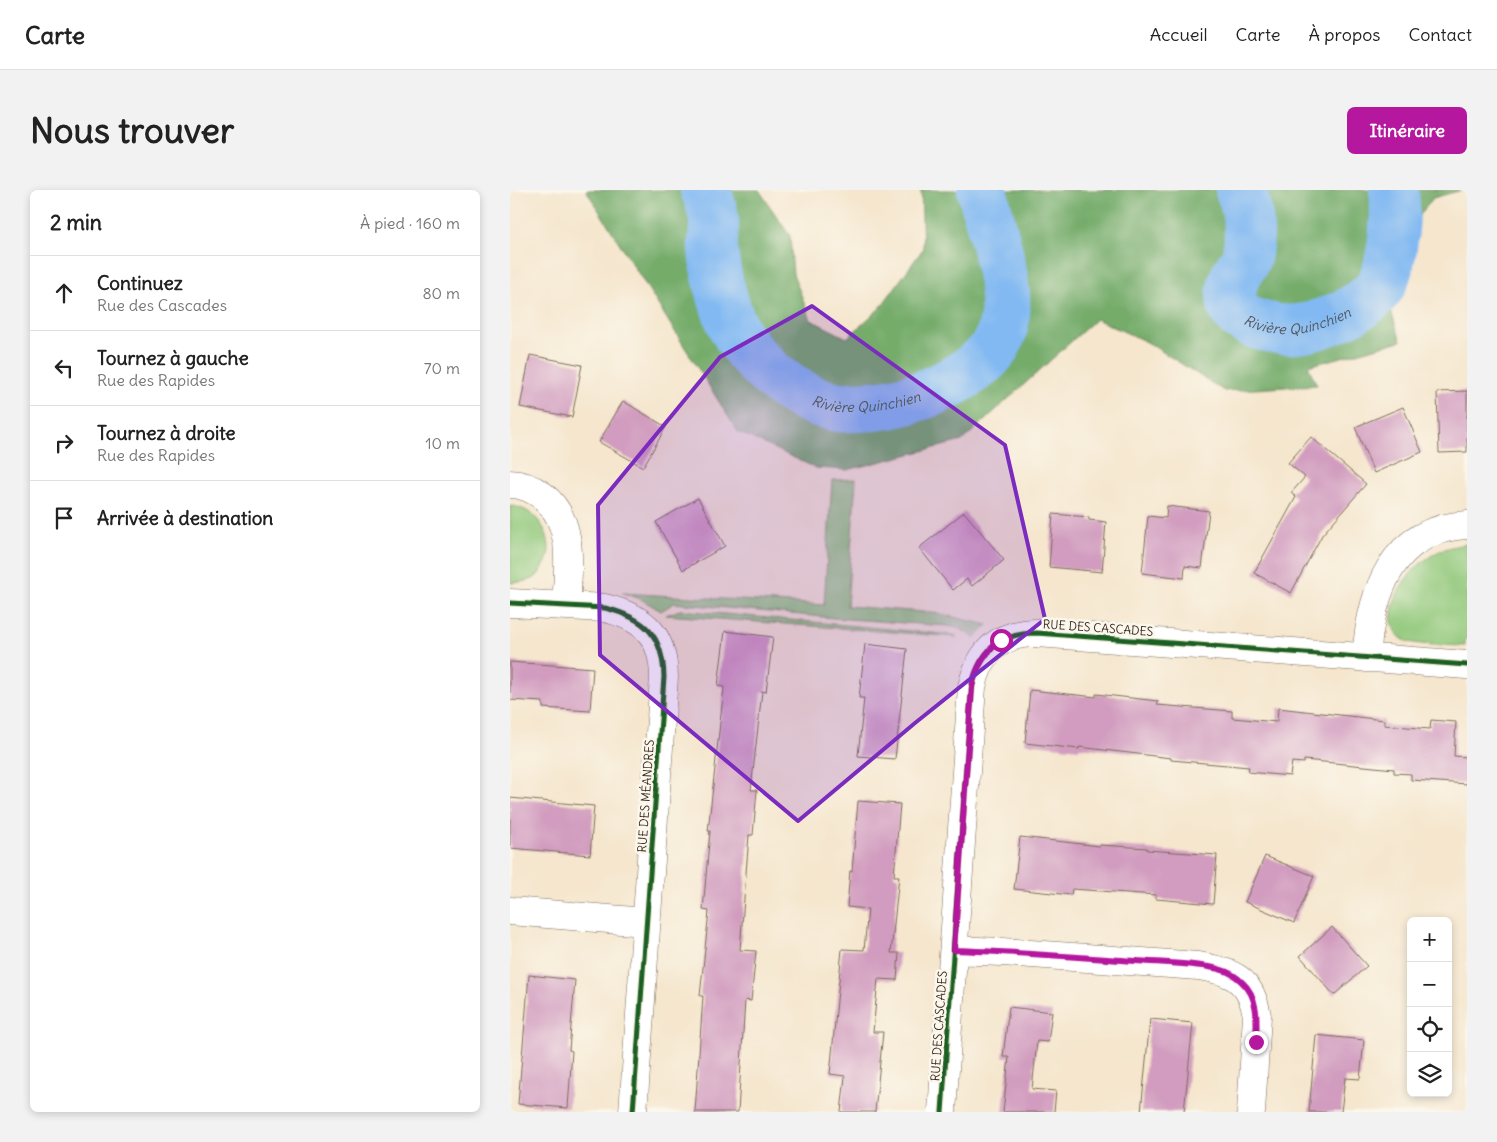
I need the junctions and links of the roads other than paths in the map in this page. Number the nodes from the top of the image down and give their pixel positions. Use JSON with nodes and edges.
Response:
{"nodes":[{"id":1,"x":510,"y":484,"type":"edge"},
{"id":2,"x":1467,"y":525,"type":"edge"},
{"id":3,"x":510,"y":603,"type":"edge"},
{"id":4,"x":566,"y":606,"type":"junction"},
{"id":5,"x":1366,"y":658,"type":"junction"},
{"id":6,"x":1467,"y":665,"type":"edge"},
{"id":7,"x":510,"y":911,"type":"edge"},
{"id":8,"x":646,"y":922,"type":"junction"},
{"id":9,"x":954,"y":950,"type":"junction"},
{"id":10,"x":633,"y":1112,"type":"edge"},
{"id":11,"x":942,"y":1112,"type":"edge"},
{"id":12,"x":1251,"y":1112,"type":"edge"}],
"edges":[{"from":1,"to":4,"type":"street"},
{"from":2,"to":5,"type":"street"},
{"from":3,"to":4,"type":"street","name":"RUE DES MÉANDRES"},
{"from":4,"to":8,"type":"street","name":"RUE DES MÉANDRES"},
{"from":5,"to":6,"type":"street","name":"RUE DES CASCADES"},
{"from":5,"to":9,"type":"street","name":"RUE DES CASCADES"},
{"from":7,"to":8,"type":"street"},
{"from":8,"to":10,"type":"street","name":"RUE DES MÉANDRES"},
{"from":9,"to":11,"type":"street","name":"RUE DES CASCADES"},
{"from":9,"to":12,"type":"street"}]}
